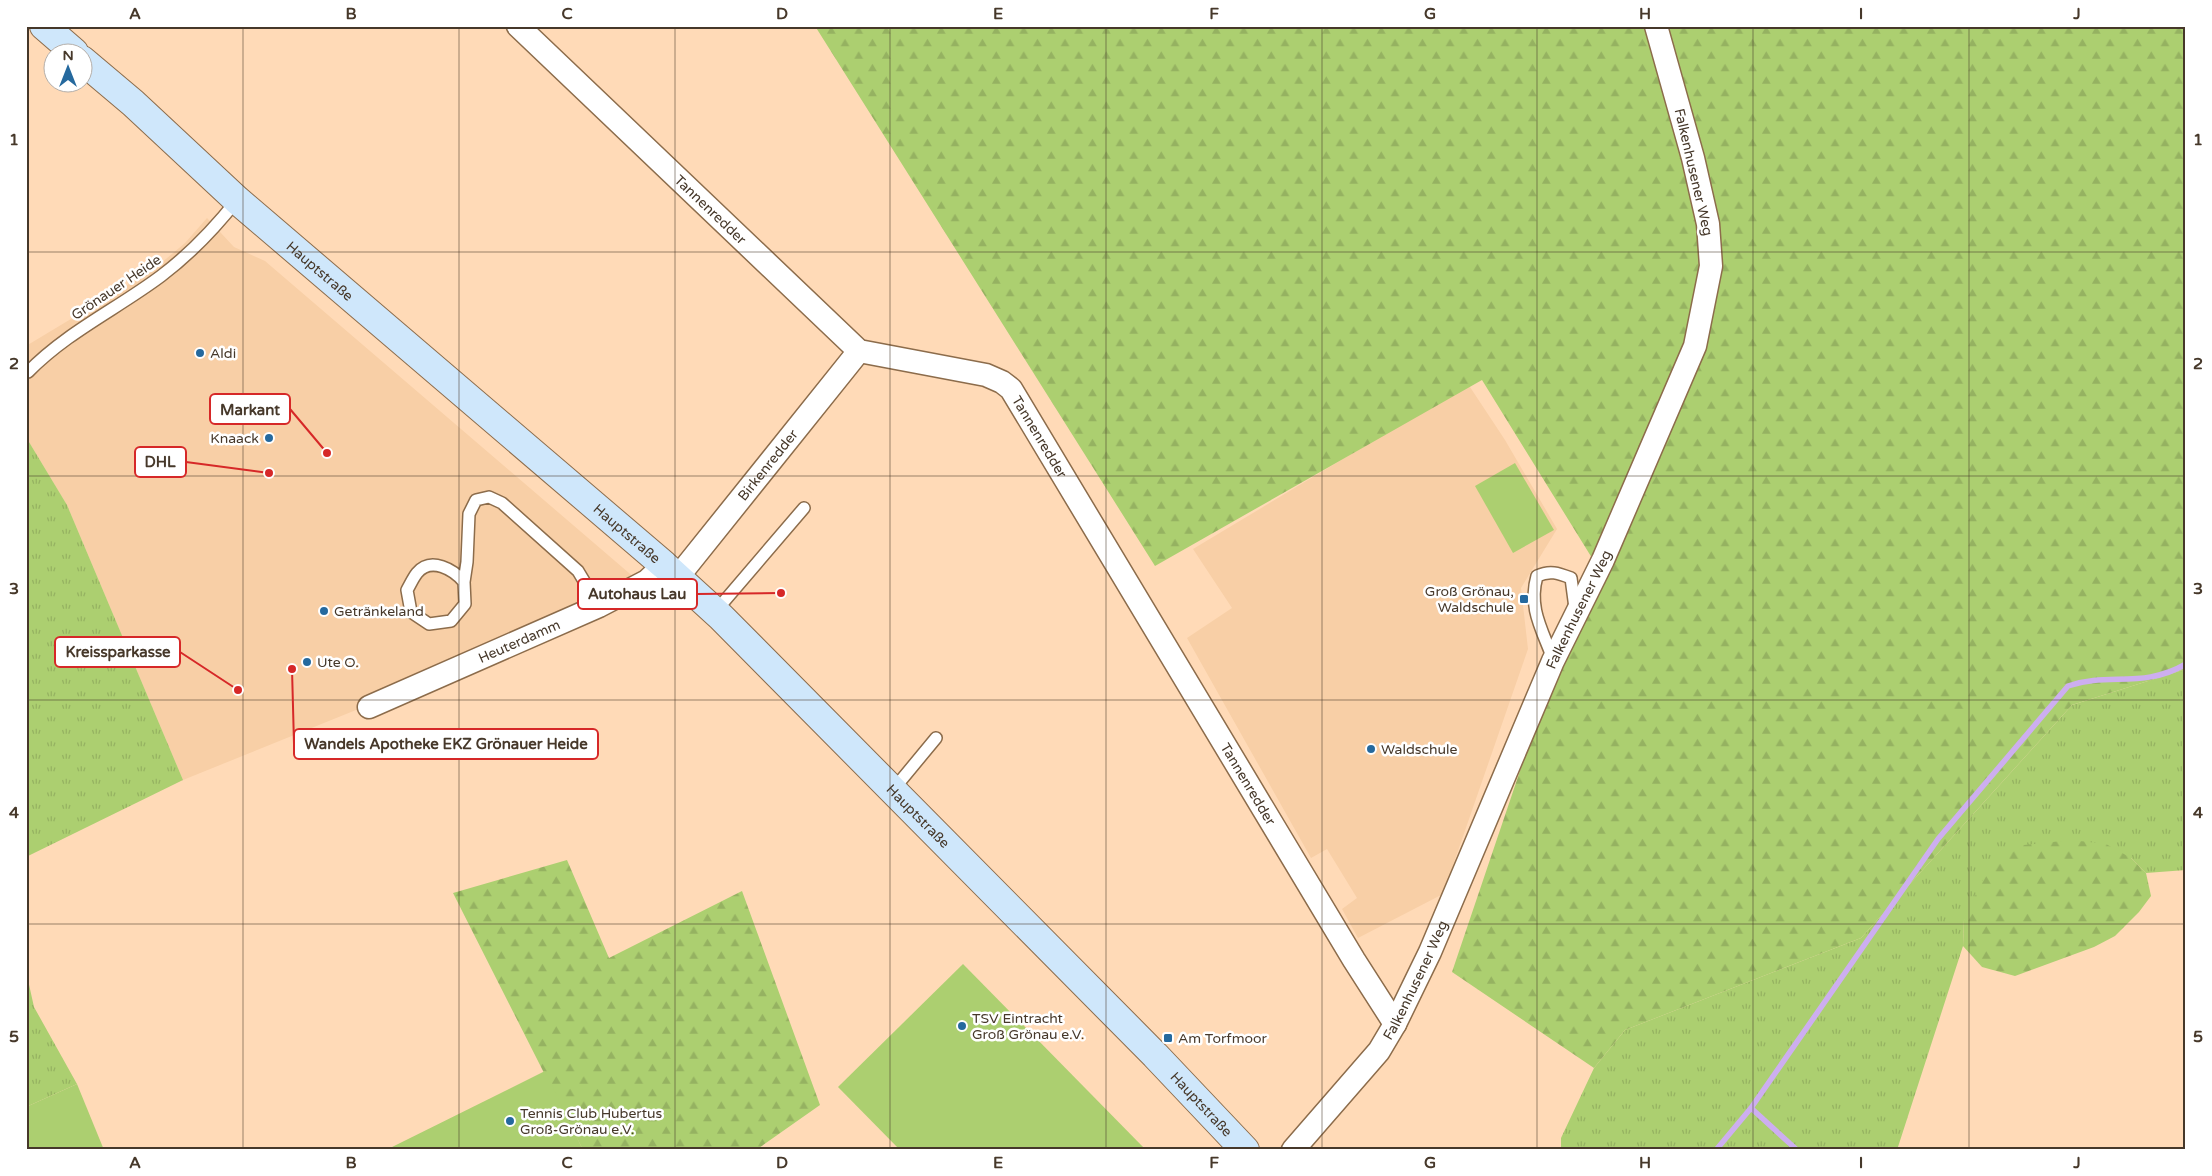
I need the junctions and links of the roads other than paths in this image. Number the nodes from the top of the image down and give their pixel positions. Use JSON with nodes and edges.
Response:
{"nodes":[{"id":1,"x":44,"y":26,"type":"edge"},
{"id":2,"x":518,"y":26,"type":"edge"},
{"id":3,"x":1656,"y":26,"type":"edge"},
{"id":4,"x":62,"y":42,"type":"edge"},
{"id":5,"x":92,"y":68,"type":"edge"},
{"id":6,"x":237,"y":200,"type":"junction"},
{"id":7,"x":859,"y":351,"type":"junction"},
{"id":8,"x":28,"y":372,"type":"dead end"},
{"id":9,"x":804,"y":508,"type":"dead end"},
{"id":10,"x":671,"y":572,"type":"junction"},
{"id":11,"x":464,"y":582,"type":"junction"},
{"id":12,"x":599,"y":606,"type":"junction"},
{"id":13,"x":715,"y":612,"type":"junction"},
{"id":14,"x":1575,"y":613,"type":"junction"},
{"id":15,"x":1553,"y":661,"type":"junction"},
{"id":16,"x":369,"y":706,"type":"dead end"},
{"id":17,"x":936,"y":738,"type":"dead end"},
{"id":18,"x":893,"y":790,"type":"junction"},
{"id":19,"x":1396,"y":1024,"type":"junction"},
{"id":20,"x":1245,"y":1150,"type":"edge"},
{"id":21,"x":1293,"y":1150,"type":"edge"}],
"edges":[{"from":1,"to":4,"type":"main road"},
{"from":2,"to":7,"type":"street","name":"Tannenredder"},
{"from":3,"to":14,"type":"street","name":"Falkenhusener Weg"},
{"from":5,"to":6,"type":"main road","name":"Hauptstraße"},
{"from":6,"to":8,"type":"lane","name":"Grönauer Heide"},
{"from":6,"to":10,"type":"main road","name":"Hauptstraße"},
{"from":7,"to":10,"type":"street","name":"Birkenredder"},
{"from":7,"to":19,"type":"street","name":"Tannenredder"},
{"from":9,"to":13,"type":"lane"},
{"from":10,"to":12,"type":"street","name":"Heuterdamm"},
{"from":10,"to":13,"type":"main road","name":"Hauptstraße"},
{"from":11,"to":11,"type":"lane"},
{"from":11,"to":12,"type":"lane"},
{"from":12,"to":16,"type":"street","name":"Heuterdamm"},
{"from":13,"to":18,"type":"main road","name":"Hauptstraße"},
{"from":14,"to":15,"type":"street","name":"Falkenhusener Weg"},
{"from":14,"to":15,"type":"lane"},
{"from":15,"to":19,"type":"street","name":"Falkenhusener Weg"},
{"from":17,"to":18,"type":"lane"},
{"from":18,"to":20,"type":"main road","name":"Hauptstraße"},
{"from":19,"to":21,"type":"street","name":"Falkenhusener Weg"}]}
